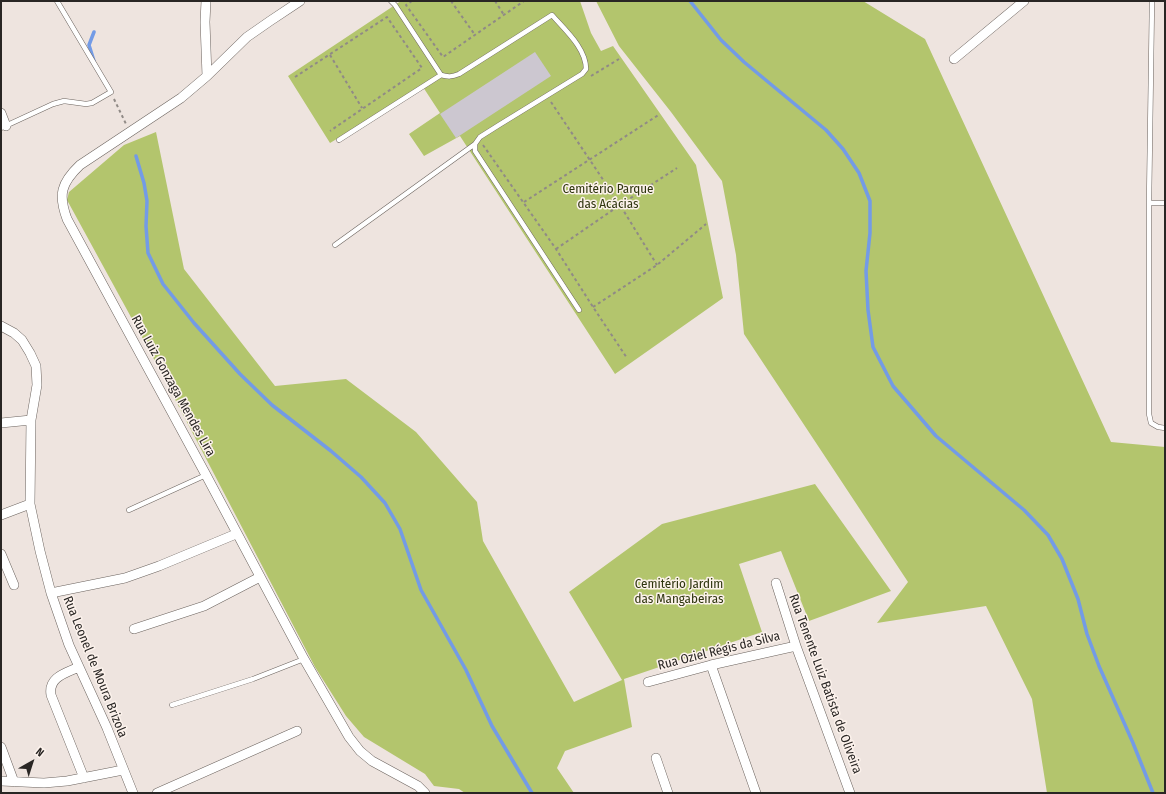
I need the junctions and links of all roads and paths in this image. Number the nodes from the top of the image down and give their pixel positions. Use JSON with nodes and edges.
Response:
{"nodes":[{"id":1,"x":57,"y":1,"type":"edge"},
{"id":2,"x":206,"y":1,"type":"edge"},
{"id":3,"x":300,"y":1,"type":"edge"},
{"id":4,"x":391,"y":1,"type":"edge"},
{"id":5,"x":412,"y":1,"type":"edge"},
{"id":6,"x":451,"y":1,"type":"edge"},
{"id":7,"x":495,"y":1,"type":"edge"},
{"id":8,"x":524,"y":1,"type":"edge"},
{"id":9,"x":1024,"y":1,"type":"edge"},
{"id":10,"x":1152,"y":1,"type":"edge"},
{"id":11,"x":504,"y":15,"type":"junction"},
{"id":12,"x":475,"y":35,"type":"junction"},
{"id":13,"x":330,"y":55,"type":"junction"},
{"id":14,"x":619,"y":59,"type":"dead end"},
{"id":15,"x":954,"y":59,"type":"dead end"},
{"id":16,"x":441,"y":75,"type":"junction"},
{"id":17,"x":207,"y":76,"type":"junction"},
{"id":18,"x":295,"y":78,"type":"dead end"},
{"id":19,"x":588,"y":78,"type":"dead end"},
{"id":20,"x":111,"y":92,"type":"junction"},
{"id":21,"x":556,"y":98,"type":"dead end"},
{"id":22,"x":363,"y":109,"type":"junction"},
{"id":23,"x":1,"y":113,"type":"edge"},
{"id":24,"x":660,"y":114,"type":"dead end"},
{"id":25,"x":3,"y":127,"type":"edge"},
{"id":26,"x":330,"y":131,"type":"dead end"},
{"id":27,"x":130,"y":132,"type":"junction"},
{"id":28,"x":339,"y":140,"type":"dead end"},
{"id":29,"x":475,"y":144,"type":"junction"},
{"id":30,"x":483,"y":144,"type":"dead end"},
{"id":31,"x":590,"y":159,"type":"junction"},
{"id":32,"x":677,"y":168,"type":"dead end"},
{"id":33,"x":524,"y":202,"type":"junction"},
{"id":34,"x":1149,"y":203,"type":"junction"},
{"id":35,"x":1165,"y":203,"type":"edge"},
{"id":36,"x":620,"y":205,"type":"junction"},
{"id":37,"x":706,"y":224,"type":"dead end"},
{"id":38,"x":335,"y":245,"type":"dead end"},
{"id":39,"x":556,"y":249,"type":"junction"},
{"id":40,"x":657,"y":265,"type":"junction"},
{"id":41,"x":592,"y":307,"type":"junction"},
{"id":42,"x":579,"y":310,"type":"dead end"},
{"id":43,"x":1,"y":326,"type":"edge"},
{"id":44,"x":627,"y":358,"type":"dead end"},
{"id":45,"x":31,"y":420,"type":"junction"},
{"id":46,"x":1,"y":423,"type":"edge"},
{"id":47,"x":1165,"y":428,"type":"edge"},
{"id":48,"x":206,"y":475,"type":"junction"},
{"id":49,"x":30,"y":504,"type":"junction"},
{"id":50,"x":129,"y":510,"type":"dead end"},
{"id":51,"x":1,"y":515,"type":"edge"},
{"id":52,"x":236,"y":534,"type":"junction"},
{"id":53,"x":1,"y":554,"type":"edge"},
{"id":54,"x":260,"y":577,"type":"junction"},
{"id":55,"x":776,"y":583,"type":"dead end"},
{"id":56,"x":14,"y":585,"type":"dead end"},
{"id":57,"x":51,"y":594,"type":"junction"},
{"id":58,"x":134,"y":629,"type":"dead end"},
{"id":59,"x":796,"y":646,"type":"junction"},
{"id":60,"x":304,"y":659,"type":"junction"},
{"id":61,"x":711,"y":665,"type":"junction"},
{"id":62,"x":79,"y":667,"type":"junction"},
{"id":63,"x":648,"y":682,"type":"dead end"},
{"id":64,"x":172,"y":705,"type":"dead end"},
{"id":65,"x":297,"y":731,"type":"dead end"},
{"id":66,"x":1,"y":747,"type":"edge"},
{"id":67,"x":656,"y":758,"type":"dead end"},
{"id":68,"x":123,"y":770,"type":"junction"},
{"id":69,"x":84,"y":778,"type":"junction"},
{"id":70,"x":1,"y":781,"type":"edge"},
{"id":71,"x":14,"y":782,"type":"junction"},
{"id":72,"x":133,"y":793,"type":"edge"},
{"id":73,"x":157,"y":793,"type":"edge"},
{"id":74,"x":425,"y":793,"type":"edge"},
{"id":75,"x":668,"y":793,"type":"edge"},
{"id":76,"x":756,"y":793,"type":"edge"},
{"id":77,"x":850,"y":793,"type":"edge"}],
"edges":[{"from":1,"to":20,"type":"lane"},
{"from":2,"to":17,"type":"street"},
{"from":3,"to":17,"type":"street","name":"Rua Luiz Gonzaga Mendes Lira"},
{"from":4,"to":16,"type":"lane"},
{"from":5,"to":12,"type":"path"},
{"from":6,"to":12,"type":"path"},
{"from":7,"to":11,"type":"path"},
{"from":8,"to":11,"type":"path"},
{"from":9,"to":15,"type":"street"},
{"from":10,"to":34,"type":"lane"},
{"from":11,"to":12,"type":"path"},
{"from":13,"to":18,"type":"path"},
{"from":13,"to":22,"type":"path"},
{"from":13,"to":22,"type":"path"},
{"from":14,"to":19,"type":"path"},
{"from":16,"to":28,"type":"lane"},
{"from":16,"to":29,"type":"lane"},
{"from":17,"to":27,"type":"street","name":"Rua Luiz Gonzaga Mendes Lira"},
{"from":20,"to":25,"type":"lane"},
{"from":20,"to":27,"type":"path"},
{"from":21,"to":31,"type":"path"},
{"from":22,"to":26,"type":"path"},
{"from":23,"to":25,"type":"street"},
{"from":24,"to":31,"type":"path"},
{"from":27,"to":48,"type":"street","name":"Rua Luiz Gonzaga Mendes Lira"},
{"from":29,"to":38,"type":"lane"},
{"from":29,"to":42,"type":"lane"},
{"from":30,"to":33,"type":"path"},
{"from":31,"to":33,"type":"path"},
{"from":31,"to":36,"type":"path"},
{"from":32,"to":36,"type":"path"},
{"from":33,"to":39,"type":"path"},
{"from":34,"to":35,"type":"lane"},
{"from":34,"to":47,"type":"lane"},
{"from":36,"to":39,"type":"path"},
{"from":36,"to":40,"type":"path"},
{"from":37,"to":40,"type":"path"},
{"from":39,"to":41,"type":"path"},
{"from":40,"to":41,"type":"path"},
{"from":41,"to":44,"type":"path"},
{"from":43,"to":45,"type":"street","name":"Rua Leonel de Moura Brizola"},
{"from":45,"to":46,"type":"street"},
{"from":45,"to":49,"type":"street","name":"Rua Leonel de Moura Brizola"},
{"from":48,"to":50,"type":"lane"},
{"from":48,"to":52,"type":"street","name":"Rua Luiz Gonzaga Mendes Lira"},
{"from":49,"to":51,"type":"street"},
{"from":49,"to":57,"type":"street","name":"Rua Leonel de Moura Brizola"},
{"from":52,"to":54,"type":"street","name":"Rua Luiz Gonzaga Mendes Lira"},
{"from":52,"to":57,"type":"street"},
{"from":53,"to":56,"type":"street"},
{"from":54,"to":58,"type":"street"},
{"from":54,"to":60,"type":"street","name":"Rua Luiz Gonzaga Mendes Lira"},
{"from":55,"to":59,"type":"street","name":"Rua Tenente Luiz Batista de Oliveira"},
{"from":57,"to":62,"type":"street","name":"Rua Leonel de Moura Brizola"},
{"from":59,"to":61,"type":"street","name":"Rua Oziel Régis da Silva"},
{"from":59,"to":77,"type":"street","name":"Rua Tenente Luiz Batista de Oliveira"},
{"from":60,"to":64,"type":"lane"},
{"from":60,"to":74,"type":"street","name":"Rua Luiz Gonzaga Mendes Lira"},
{"from":61,"to":63,"type":"street","name":"Rua Oziel Régis da Silva"},
{"from":61,"to":76,"type":"street"},
{"from":62,"to":68,"type":"street","name":"Rua Leonel de Moura Brizola"},
{"from":62,"to":69,"type":"street"},
{"from":65,"to":73,"type":"street"},
{"from":66,"to":71,"type":"street"},
{"from":67,"to":75,"type":"street"},
{"from":68,"to":69,"type":"street"},
{"from":68,"to":72,"type":"street","name":"Rua Leonel de Moura Brizola"},
{"from":69,"to":71,"type":"street"},
{"from":70,"to":71,"type":"street"}]}
